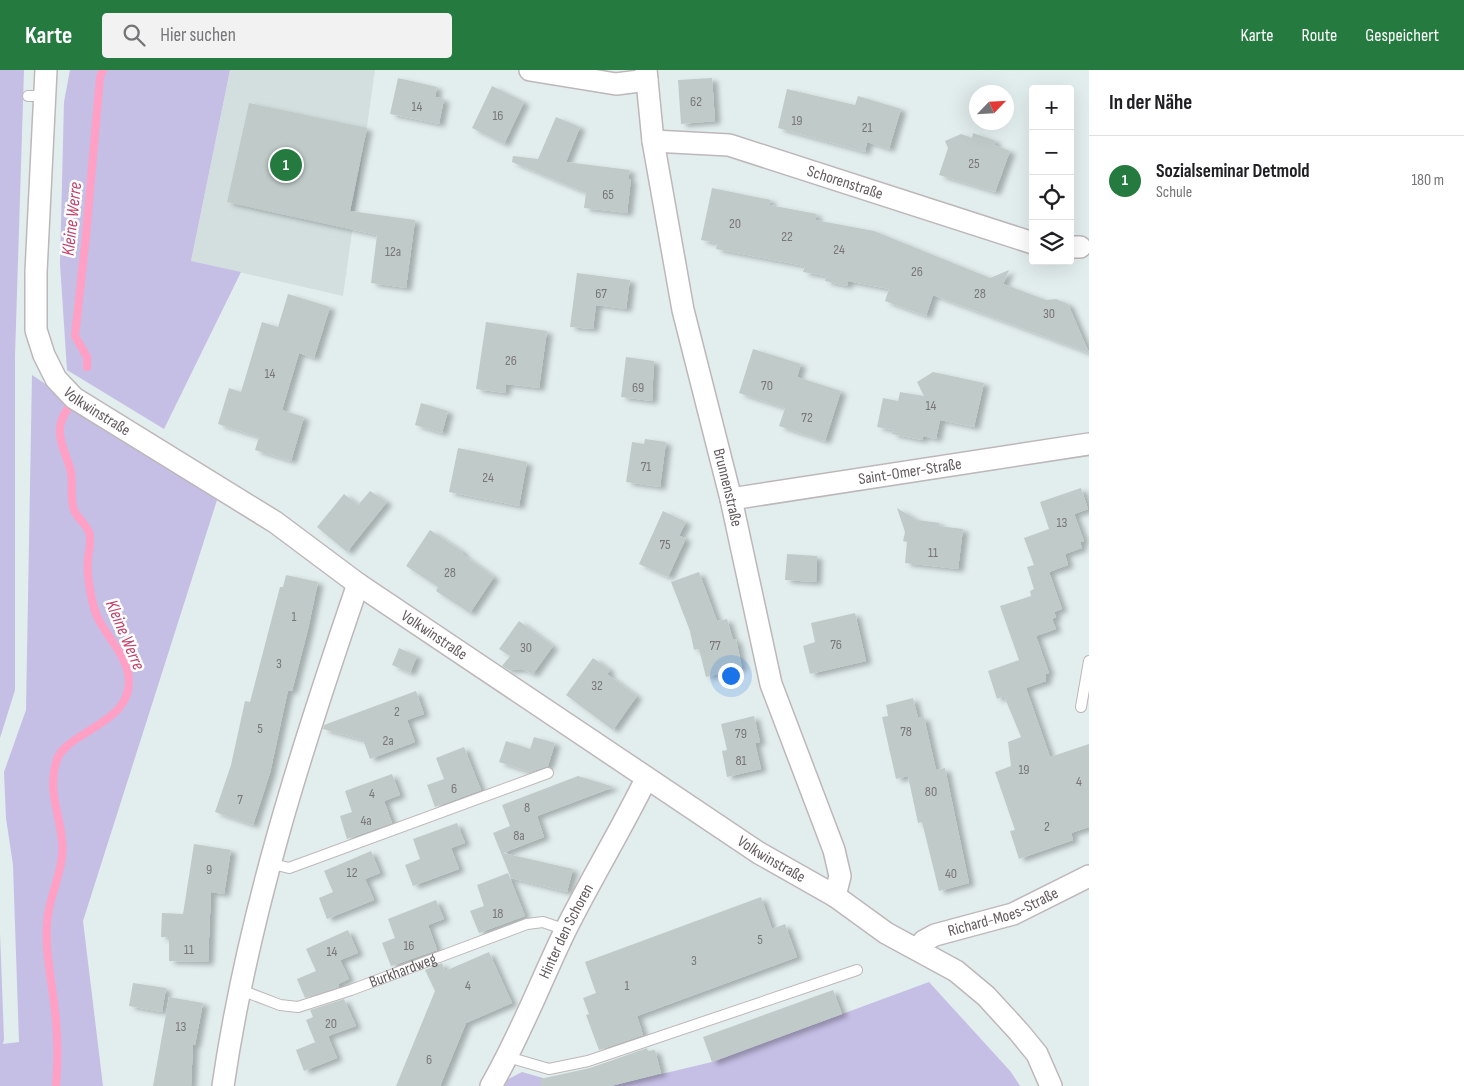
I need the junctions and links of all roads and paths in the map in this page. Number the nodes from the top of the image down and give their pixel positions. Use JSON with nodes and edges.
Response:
{"nodes":[{"id":1,"x":46,"y":70,"type":"edge"},
{"id":2,"x":530,"y":70,"type":"edge"},
{"id":3,"x":646,"y":75,"type":"edge"},
{"id":4,"x":653,"y":141,"type":"junction"},
{"id":5,"x":1029,"y":242,"type":"edge"},
{"id":6,"x":1089,"y":444,"type":"edge"},
{"id":7,"x":731,"y":499,"type":"junction"},
{"id":8,"x":358,"y":584,"type":"junction"},
{"id":9,"x":1089,"y":661,"type":"edge"},
{"id":10,"x":1081,"y":707,"type":"dead end"},
{"id":11,"x":548,"y":773,"type":"dead end"},
{"id":12,"x":646,"y":779,"type":"junction"},
{"id":13,"x":269,"y":863,"type":"junction"},
{"id":14,"x":1089,"y":876,"type":"edge"},
{"id":15,"x":835,"y":896,"type":"junction"},
{"id":16,"x":566,"y":930,"type":"junction"},
{"id":17,"x":917,"y":949,"type":"junction"},
{"id":18,"x":857,"y":970,"type":"dead end"},
{"id":19,"x":241,"y":990,"type":"junction"},
{"id":20,"x":508,"y":1057,"type":"junction"},
{"id":21,"x":223,"y":1086,"type":"edge"},
{"id":22,"x":491,"y":1086,"type":"edge"},
{"id":23,"x":1051,"y":1086,"type":"edge"}],
"edges":[{"from":1,"to":8,"type":"street","name":"Volkwinstraße"},
{"from":2,"to":3,"type":"street"},
{"from":3,"to":4,"type":"street","name":"Brunnenstraße"},
{"from":4,"to":5,"type":"street","name":"Schorenstraße"},
{"from":4,"to":7,"type":"street","name":"Brunnenstraße"},
{"from":6,"to":7,"type":"street","name":"Saint-Omer-Straße"},
{"from":7,"to":15,"type":"street","name":"Brunnenstraße"},
{"from":8,"to":12,"type":"street","name":"Volkwinstraße"},
{"from":8,"to":13,"type":"street"},
{"from":9,"to":10,"type":"lane"},
{"from":11,"to":13,"type":"lane"},
{"from":12,"to":15,"type":"street","name":"Volkwinstraße"},
{"from":12,"to":16,"type":"street","name":"Hinter den Schoren"},
{"from":13,"to":19,"type":"street"},
{"from":14,"to":17,"type":"street","name":"Richard-Moes-Straße"},
{"from":15,"to":17,"type":"street","name":"Volkwinstraße"},
{"from":16,"to":19,"type":"lane","name":"Burkhardweg"},
{"from":16,"to":20,"type":"street","name":"Hinter den Schoren"},
{"from":17,"to":23,"type":"street","name":"Volkwinstraße"},
{"from":18,"to":20,"type":"lane"},
{"from":19,"to":21,"type":"street"},
{"from":20,"to":22,"type":"street","name":"Hinter den Schoren"}]}
